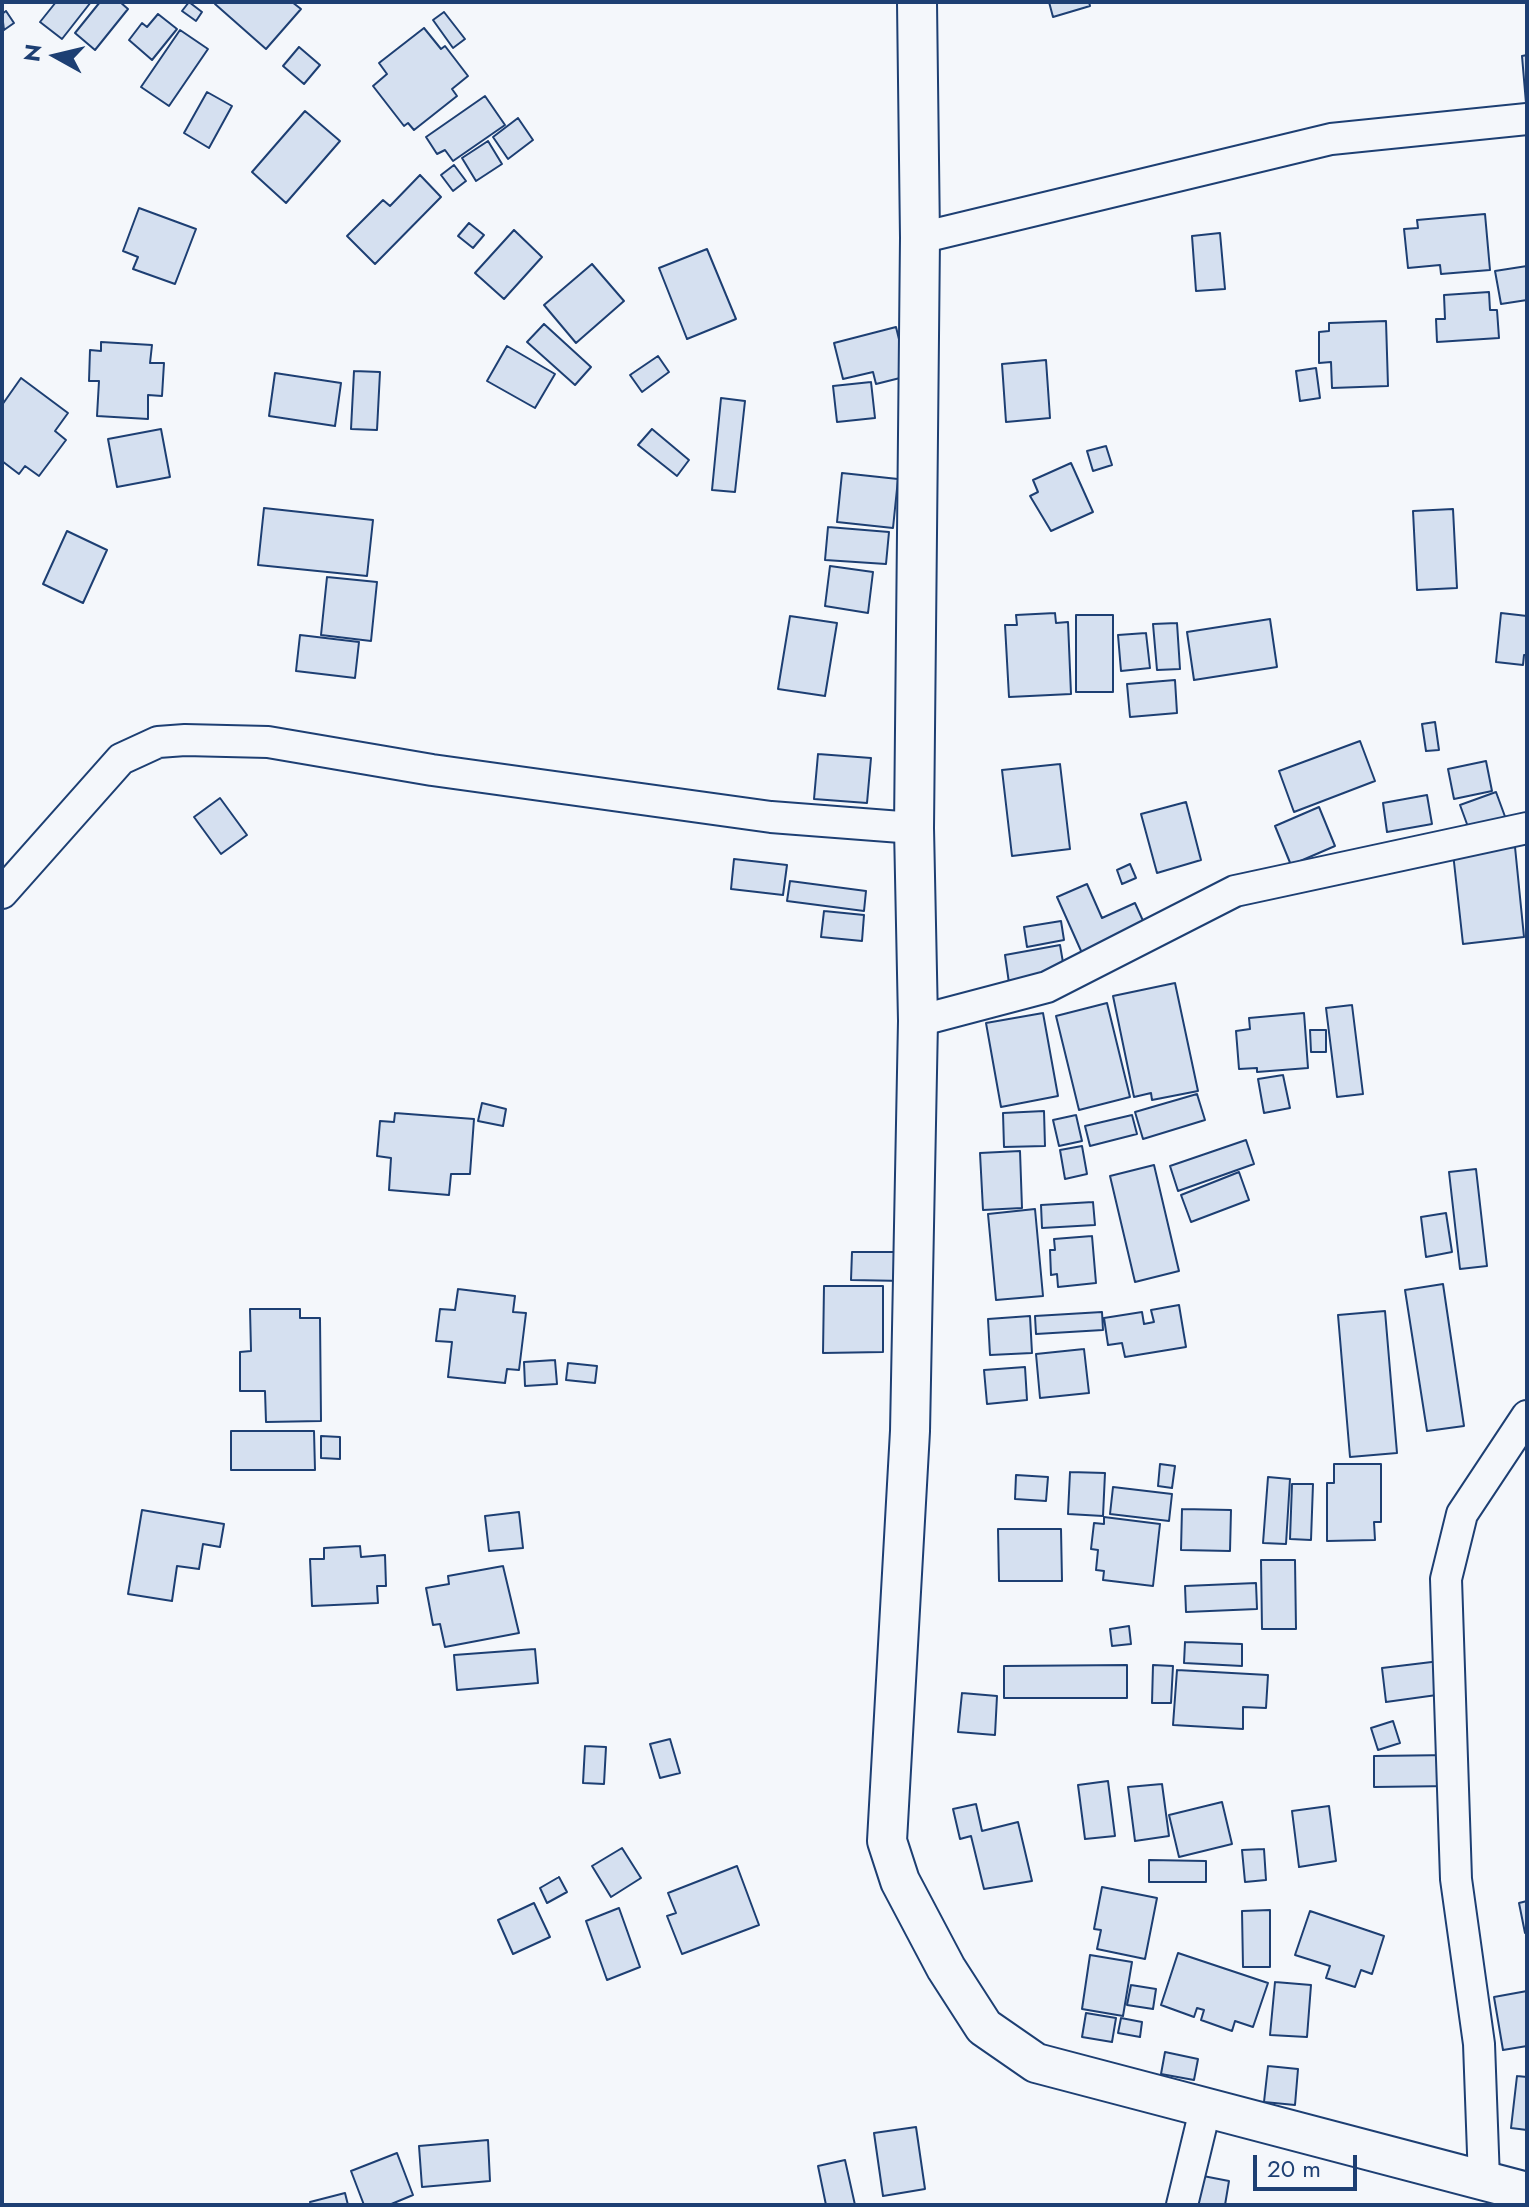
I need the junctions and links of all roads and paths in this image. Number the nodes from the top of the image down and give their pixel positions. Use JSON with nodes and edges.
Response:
{"nodes":[{"id":1,"x":917,"y":2,"type":"edge"},
{"id":2,"x":1527,"y":119,"type":"edge"},
{"id":3,"x":920,"y":238,"type":"junction"},
{"id":4,"x":914,"y":828,"type":"junction"},
{"id":5,"x":1527,"y":828,"type":"edge"},
{"id":6,"x":2,"y":893,"type":"edge"},
{"id":7,"x":918,"y":1021,"type":"junction"},
{"id":8,"x":1527,"y":1416,"type":"edge"},
{"id":9,"x":1205,"y":2110,"type":"junction"},
{"id":10,"x":1484,"y":2180,"type":"junction"},
{"id":11,"x":1527,"y":2192,"type":"edge"},
{"id":12,"x":1182,"y":2205,"type":"edge"}],
"edges":[{"from":1,"to":3,"type":"street"},
{"from":2,"to":3,"type":"street"},
{"from":3,"to":4,"type":"street"},
{"from":4,"to":6,"type":"street"},
{"from":4,"to":7,"type":"street"},
{"from":5,"to":7,"type":"street"},
{"from":7,"to":9,"type":"street"},
{"from":8,"to":10,"type":"street"},
{"from":9,"to":10,"type":"street"},
{"from":9,"to":12,"type":"street"},
{"from":10,"to":11,"type":"street"}]}
